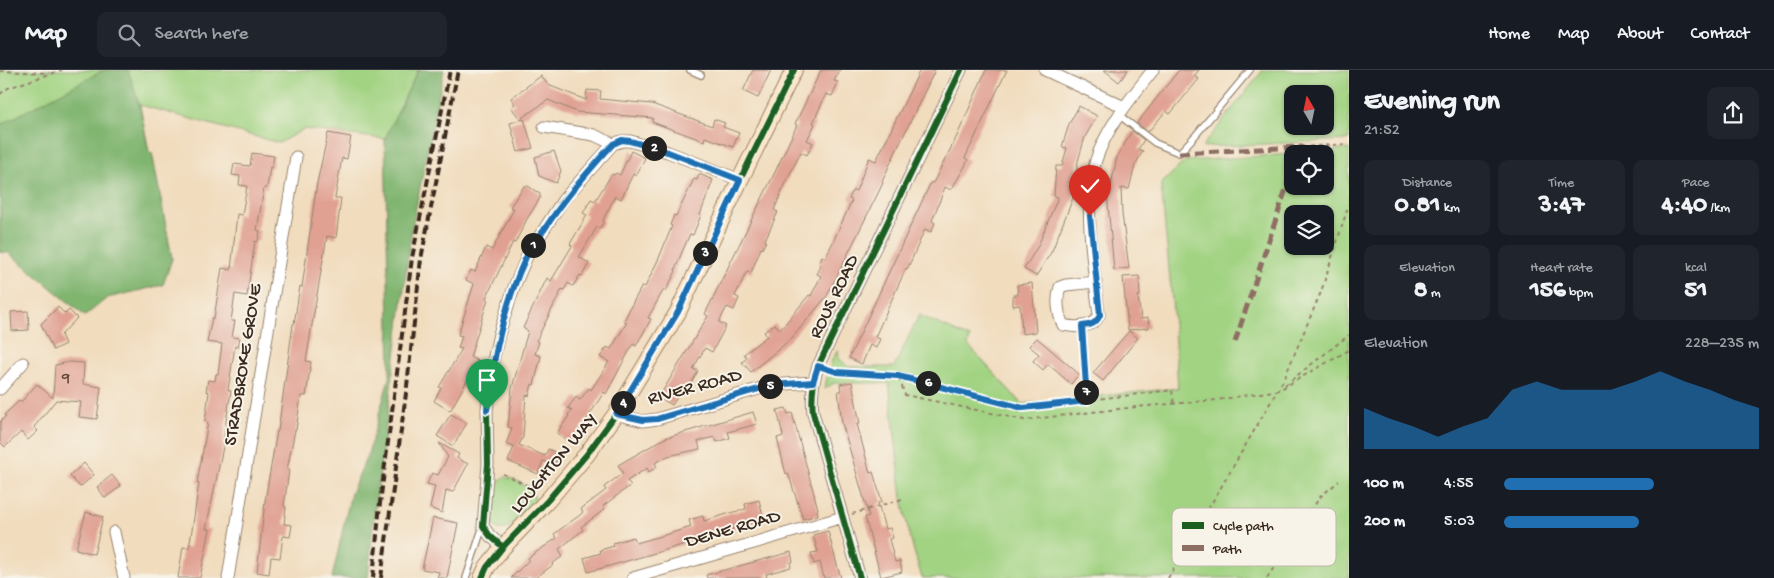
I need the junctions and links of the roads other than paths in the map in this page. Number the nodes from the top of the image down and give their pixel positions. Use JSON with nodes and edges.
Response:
{"nodes":[{"id":1,"x":690,"y":70,"type":"edge"},
{"id":2,"x":794,"y":70,"type":"edge"},
{"id":3,"x":961,"y":70,"type":"edge"},
{"id":4,"x":1045,"y":70,"type":"edge"},
{"id":5,"x":1153,"y":70,"type":"edge"},
{"id":6,"x":1250,"y":70,"type":"edge"},
{"id":7,"x":701,"y":75,"type":"dead end"},
{"id":8,"x":1122,"y":111,"type":"junction"},
{"id":9,"x":544,"y":127,"type":"dead end"},
{"id":10,"x":613,"y":144,"type":"junction"},
{"id":11,"x":296,"y":157,"type":"dead end"},
{"id":12,"x":740,"y":180,"type":"junction"},
{"id":13,"x":1096,"y":282,"type":"junction"},
{"id":14,"x":23,"y":363,"type":"dead end"},
{"id":15,"x":813,"y":382,"type":"junction"},
{"id":16,"x":0,"y":389,"type":"edge"},
{"id":17,"x":616,"y":414,"type":"junction"},
{"id":18,"x":843,"y":516,"type":"junction"},
{"id":19,"x":483,"y":526,"type":"junction"},
{"id":20,"x":114,"y":532,"type":"dead end"},
{"id":21,"x":503,"y":547,"type":"junction"},
{"id":22,"x":124,"y":578,"type":"edge"},
{"id":23,"x":228,"y":578,"type":"edge"},
{"id":24,"x":466,"y":578,"type":"edge"},
{"id":25,"x":482,"y":578,"type":"edge"},
{"id":26,"x":633,"y":578,"type":"edge"},
{"id":27,"x":860,"y":578,"type":"edge"}],
"edges":[{"from":1,"to":7,"type":"lane"},
{"from":2,"to":12,"type":"street","name":"LOUGHTON WAY"},
{"from":3,"to":15,"type":"street","name":"ROUS ROAD"},
{"from":4,"to":8,"type":"street"},
{"from":5,"to":8,"type":"street"},
{"from":6,"to":8,"type":"lane"},
{"from":8,"to":13,"type":"street"},
{"from":9,"to":10,"type":"street"},
{"from":10,"to":12,"type":"street"},
{"from":10,"to":19,"type":"street"},
{"from":11,"to":23,"type":"street","name":"STRADBROKE GROVE"},
{"from":12,"to":17,"type":"street","name":"LOUGHTON WAY"},
{"from":13,"to":13,"type":"street"},
{"from":14,"to":16,"type":"street"},
{"from":15,"to":17,"type":"street","name":"RIVER ROAD"},
{"from":15,"to":18,"type":"street","name":"ROUS ROAD"},
{"from":17,"to":21,"type":"street","name":"LOUGHTON WAY"},
{"from":18,"to":26,"type":"street","name":"DENE ROAD"},
{"from":18,"to":27,"type":"street","name":"ROUS ROAD"},
{"from":19,"to":21,"type":"street"},
{"from":19,"to":24,"type":"lane"},
{"from":20,"to":22,"type":"street"},
{"from":21,"to":25,"type":"street","name":"LOUGHTON WAY"}]}
